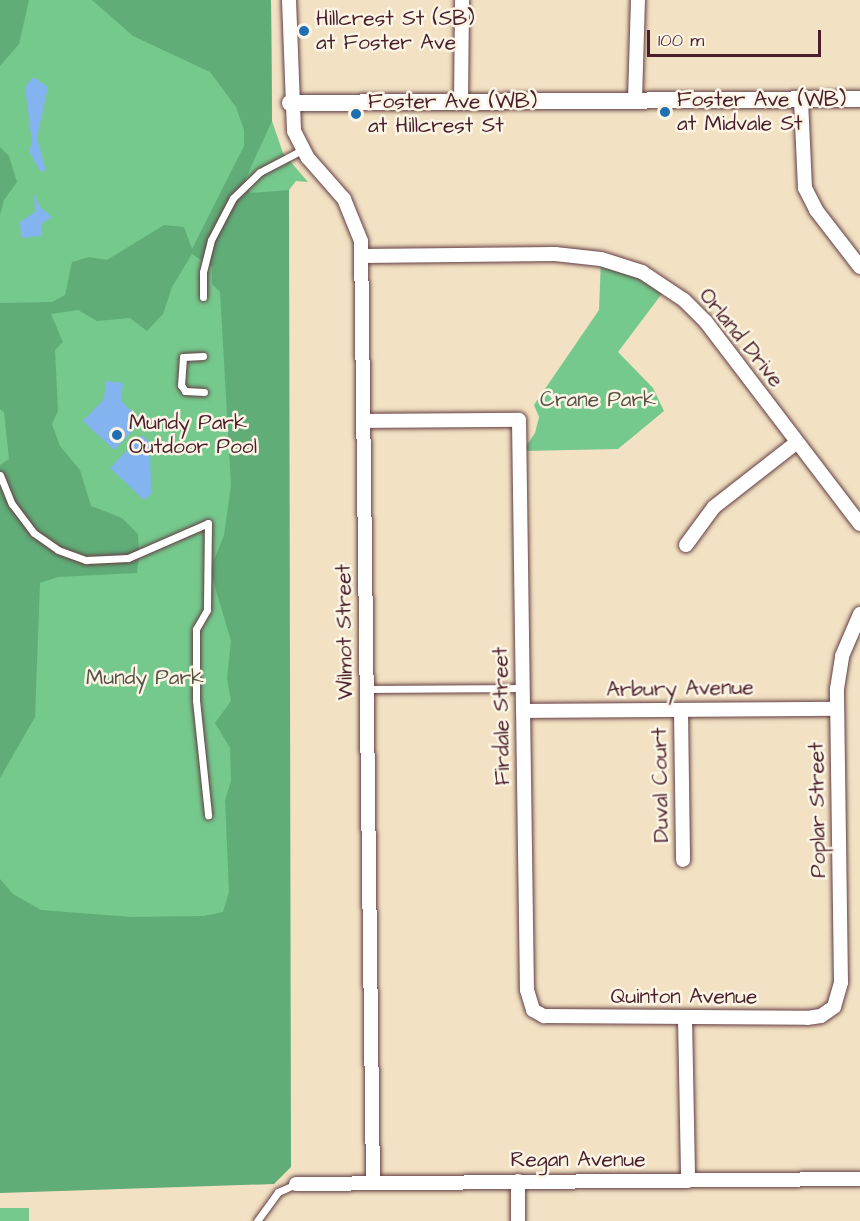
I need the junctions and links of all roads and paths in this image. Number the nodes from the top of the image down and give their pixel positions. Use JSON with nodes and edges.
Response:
{"nodes":[{"id":1,"x":289,"y":0,"type":"edge"},
{"id":2,"x":462,"y":0,"type":"edge"},
{"id":3,"x":638,"y":0,"type":"edge"},
{"id":4,"x":860,"y":99,"type":"edge"},
{"id":5,"x":635,"y":100,"type":"junction"},
{"id":6,"x":801,"y":100,"type":"junction"},
{"id":7,"x":461,"y":101,"type":"junction"},
{"id":8,"x":291,"y":103,"type":"junction"},
{"id":9,"x":302,"y":150,"type":"junction"},
{"id":10,"x":361,"y":256,"type":"junction"},
{"id":11,"x":860,"y":267,"type":"edge"},
{"id":12,"x":203,"y":297,"type":"dead end"},
{"id":13,"x":203,"y":356,"type":"dead end"},
{"id":14,"x":204,"y":392,"type":"dead end"},
{"id":15,"x":363,"y":421,"type":"junction"},
{"id":16,"x":796,"y":443,"type":"junction"},
{"id":17,"x":0,"y":475,"type":"edge"},
{"id":18,"x":860,"y":524,"type":"edge"},
{"id":19,"x":686,"y":545,"type":"dead end"},
{"id":20,"x":860,"y":614,"type":"edge"},
{"id":21,"x":523,"y":688,"type":"junction"},
{"id":22,"x":367,"y":689,"type":"junction"},
{"id":23,"x":837,"y":709,"type":"junction"},
{"id":24,"x":523,"y":711,"type":"junction"},
{"id":25,"x":681,"y":711,"type":"junction"},
{"id":26,"x":208,"y":814,"type":"dead end"},
{"id":27,"x":683,"y":860,"type":"dead end"},
{"id":28,"x":834,"y":1007,"type":"joint"},
{"id":29,"x":533,"y":1011,"type":"joint"},
{"id":30,"x":685,"y":1018,"type":"junction"},
{"id":31,"x":860,"y":1179,"type":"edge"},
{"id":32,"x":518,"y":1181,"type":"junction"},
{"id":33,"x":688,"y":1181,"type":"junction"},
{"id":34,"x":373,"y":1182,"type":"junction"},
{"id":35,"x":296,"y":1184,"type":"joint"},
{"id":36,"x":257,"y":1221,"type":"edge"},
{"id":37,"x":518,"y":1221,"type":"edge"}],
"edges":[{"from":1,"to":8,"type":"street","name":"Wilmot Street"},
{"from":2,"to":7,"type":"street"},
{"from":3,"to":5,"type":"street"},
{"from":4,"to":6,"type":"street"},
{"from":5,"to":6,"type":"street"},
{"from":5,"to":7,"type":"street"},
{"from":6,"to":11,"type":"street"},
{"from":7,"to":8,"type":"street"},
{"from":8,"to":9,"type":"street","name":"Wilmot Street"},
{"from":9,"to":10,"type":"street","name":"Wilmot Street"},
{"from":9,"to":12,"type":"lane"},
{"from":10,"to":15,"type":"street","name":"Wilmot Street"},
{"from":10,"to":16,"type":"street","name":"Orland Drive"},
{"from":13,"to":14,"type":"lane"},
{"from":15,"to":21,"type":"street","name":"Firdale Street"},
{"from":15,"to":22,"type":"street","name":"Wilmot Street"},
{"from":16,"to":18,"type":"street","name":"Orland Drive"},
{"from":16,"to":19,"type":"street"},
{"from":17,"to":26,"type":"lane"},
{"from":20,"to":23,"type":"street","name":"Poplar Street"},
{"from":21,"to":22,"type":"lane"},
{"from":21,"to":24,"type":"street","name":"Firdale Street"},
{"from":22,"to":34,"type":"street","name":"Wilmot Street"},
{"from":23,"to":25,"type":"street","name":"Arbury Avenue"},
{"from":23,"to":28,"type":"street","name":"Poplar Street"},
{"from":24,"to":25,"type":"street","name":"Arbury Avenue"},
{"from":24,"to":29,"type":"street","name":"Firdale Street"},
{"from":25,"to":27,"type":"street","name":"Duval Court"},
{"from":28,"to":30,"type":"street","name":"Quinton Avenue"},
{"from":29,"to":30,"type":"street","name":"Quinton Avenue"},
{"from":30,"to":33,"type":"street"},
{"from":31,"to":33,"type":"street","name":"Regan Avenue"},
{"from":32,"to":33,"type":"street","name":"Regan Avenue"},
{"from":32,"to":34,"type":"street","name":"Regan Avenue"},
{"from":32,"to":37,"type":"street"},
{"from":34,"to":35,"type":"street","name":"Regan Avenue"},
{"from":35,"to":36,"type":"lane"}]}
